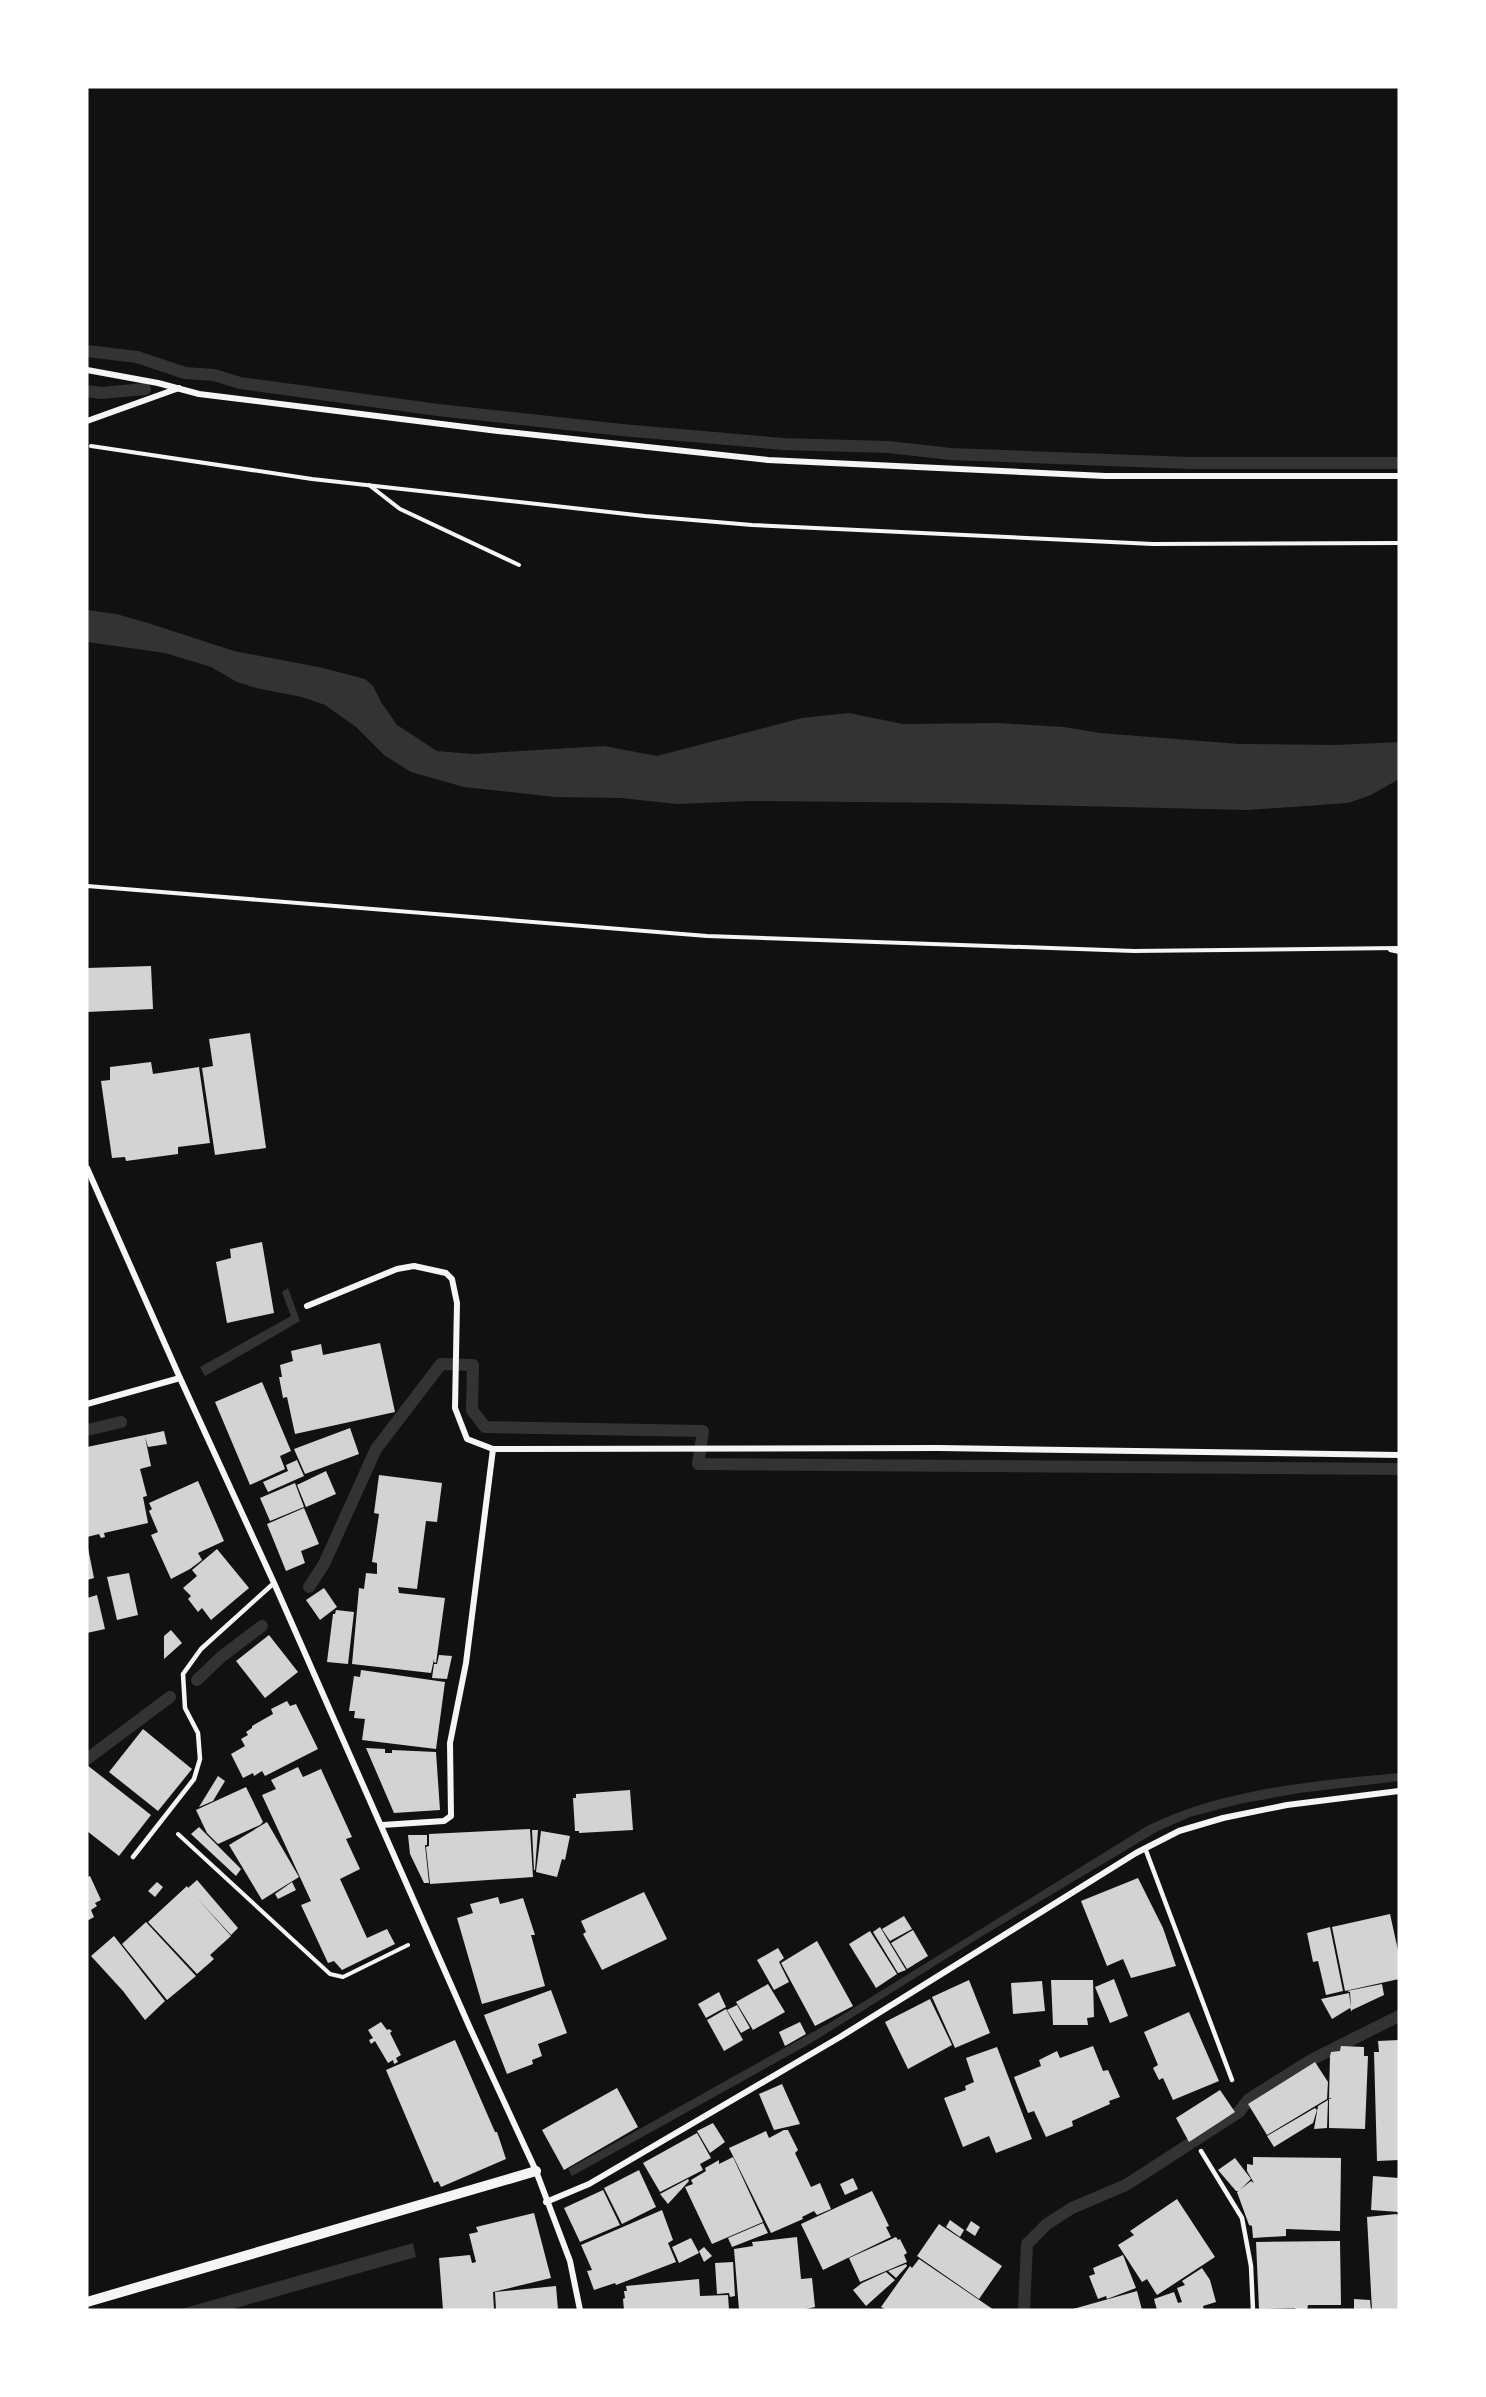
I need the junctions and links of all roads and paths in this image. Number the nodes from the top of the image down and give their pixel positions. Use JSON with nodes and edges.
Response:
{"nodes":[{"id":1,"x":87,"y":370,"type":"edge"},
{"id":2,"x":179,"y":388,"type":"junction"},
{"id":3,"x":87,"y":421,"type":"edge"},
{"id":4,"x":87,"y":445,"type":"edge"},
{"id":5,"x":1399,"y":476,"type":"edge"},
{"id":6,"x":369,"y":486,"type":"junction"},
{"id":7,"x":1399,"y":543,"type":"edge"},
{"id":8,"x":519,"y":565,"type":"dead end"},
{"id":9,"x":87,"y":886,"type":"edge"},
{"id":10,"x":1399,"y":950,"type":"edge"},
{"id":11,"x":87,"y":1168,"type":"edge"},
{"id":12,"x":307,"y":1306,"type":"dead end"},
{"id":13,"x":180,"y":1378,"type":"junction"},
{"id":14,"x":87,"y":1404,"type":"edge"},
{"id":15,"x":493,"y":1449,"type":"junction"},
{"id":16,"x":1399,"y":1455,"type":"edge"},
{"id":17,"x":274,"y":1582,"type":"junction"},
{"id":18,"x":1399,"y":1791,"type":"edge"},
{"id":19,"x":163,"y":1820,"type":"junction"},
{"id":20,"x":382,"y":1825,"type":"junction"},
{"id":21,"x":1145,"y":1848,"type":"junction"},
{"id":22,"x":132,"y":1857,"type":"dead end"},
{"id":23,"x":430,"y":1934,"type":"junction"},
{"id":24,"x":1232,"y":2080,"type":"dead end"},
{"id":25,"x":1201,"y":2151,"type":"dead end"},
{"id":26,"x":536,"y":2170,"type":"junction"},
{"id":27,"x":546,"y":2202,"type":"junction"},
{"id":28,"x":87,"y":2301,"type":"edge"},
{"id":29,"x":580,"y":2310,"type":"edge"},
{"id":30,"x":1253,"y":2310,"type":"edge"}],
"edges":[{"from":1,"to":2,"type":"street"},
{"from":2,"to":3,"type":"street"},
{"from":2,"to":5,"type":"street"},
{"from":4,"to":6,"type":"path"},
{"from":6,"to":7,"type":"path"},
{"from":6,"to":8,"type":"path"},
{"from":9,"to":10,"type":"path"},
{"from":11,"to":13,"type":"street"},
{"from":12,"to":15,"type":"street"},
{"from":13,"to":14,"type":"street"},
{"from":13,"to":17,"type":"street"},
{"from":15,"to":16,"type":"street"},
{"from":15,"to":20,"type":"street"},
{"from":17,"to":19,"type":"lane"},
{"from":17,"to":20,"type":"street"},
{"from":18,"to":21,"type":"street"},
{"from":19,"to":22,"type":"lane"},
{"from":19,"to":23,"type":"path"},
{"from":20,"to":23,"type":"street"},
{"from":21,"to":24,"type":"lane"},
{"from":21,"to":27,"type":"street"},
{"from":23,"to":26,"type":"street"},
{"from":25,"to":30,"type":"lane"},
{"from":26,"to":27,"type":"street"},
{"from":26,"to":28,"type":"street"},
{"from":27,"to":29,"type":"street"}]}
